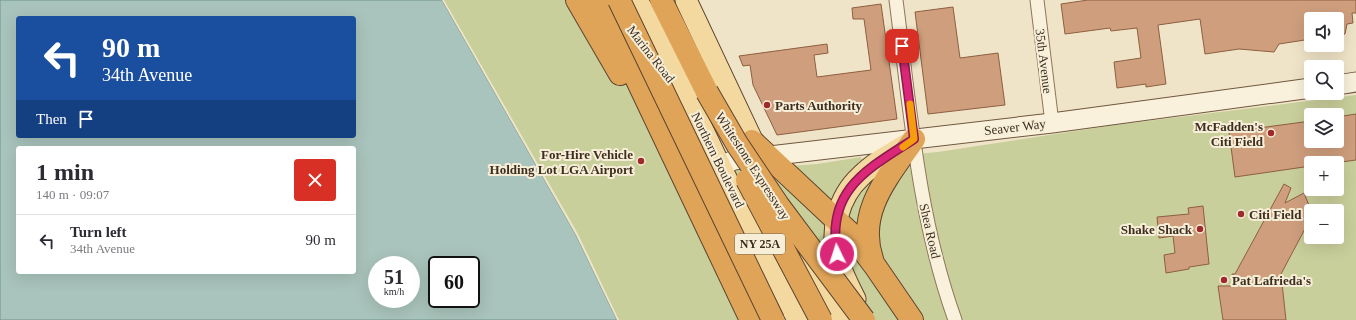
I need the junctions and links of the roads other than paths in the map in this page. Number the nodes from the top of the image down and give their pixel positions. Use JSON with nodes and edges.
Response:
{"nodes":[{"id":1,"x":577,"y":0,"type":"edge"},
{"id":2,"x":599,"y":0,"type":"edge"},
{"id":3,"x":605,"y":0,"type":"edge"},
{"id":4,"x":618,"y":0,"type":"edge"},
{"id":5,"x":637,"y":0,"type":"edge"},
{"id":6,"x":661,"y":0,"type":"edge"},
{"id":7,"x":686,"y":0,"type":"edge"},
{"id":8,"x":896,"y":0,"type":"edge"},
{"id":9,"x":1037,"y":0,"type":"edge"},
{"id":10,"x":1356,"y":82,"type":"edge"},
{"id":11,"x":1344,"y":83,"type":"edge"},
{"id":12,"x":1304,"y":89,"type":"edge"},
{"id":13,"x":707,"y":92,"type":"junction"},
{"id":14,"x":694,"y":111,"type":"junction"},
{"id":15,"x":1052,"y":123,"type":"junction"},
{"id":16,"x":914,"y":139,"type":"junction"},
{"id":17,"x":760,"y":151,"type":"junction"},
{"id":18,"x":721,"y":168,"type":"junction"},
{"id":19,"x":837,"y":219,"type":"junction"},
{"id":20,"x":723,"y":262,"type":"junction"},
{"id":21,"x":875,"y":266,"type":"junction"},
{"id":22,"x":910,"y":318,"type":"edge"},
{"id":23,"x":751,"y":320,"type":"edge"},
{"id":24,"x":773,"y":320,"type":"edge"},
{"id":25,"x":798,"y":320,"type":"edge"},
{"id":26,"x":821,"y":320,"type":"edge"},
{"id":27,"x":842,"y":320,"type":"edge"},
{"id":28,"x":864,"y":320,"type":"edge"},
{"id":29,"x":955,"y":320,"type":"edge"}],
"edges":[{"from":1,"to":20,"type":"highway"},
{"from":2,"to":20,"type":"highway"},
{"from":3,"to":14,"type":"street","name":"Marina Road"},
{"from":4,"to":24,"type":"highway","bridge":true},
{"from":5,"to":14,"type":"main road","name":"Northern Boulevard","number":"NY 25A"},
{"from":6,"to":13,"type":"highway","name":"Whitestone Expressway"},
{"from":7,"to":17,"type":"main road","number":"NY 25A"},
{"from":8,"to":16,"type":"street","name":"Shea Road"},
{"from":9,"to":15,"type":"street","name":"35th Avenue"},
{"from":10,"to":11,"type":"main road"},
{"from":12,"to":15,"type":"main road","name":"Seaver Way"},
{"from":13,"to":26,"type":"highway","bridge":true},
{"from":13,"to":28,"type":"highway","name":"Whitestone Expressway","bridge":true},
{"from":14,"to":18,"type":"main road","name":"Northern Boulevard","number":"NY 25A"},
{"from":15,"to":16,"type":"main road","name":"Seaver Way"},
{"from":16,"to":17,"type":"main road","name":"Seaver Way"},
{"from":16,"to":19,"type":"main road"},
{"from":16,"to":21,"type":"highway"},
{"from":16,"to":29,"type":"street","name":"Shea Road"},
{"from":17,"to":18,"type":"main road","name":"Seaver Way"},
{"from":17,"to":19,"type":"highway"},
{"from":17,"to":27,"type":"main road","number":"NY 25A"},
{"from":18,"to":25,"type":"main road","name":"Northern Boulevard","number":"NY 25A"},
{"from":19,"to":21,"type":"highway"},
{"from":19,"to":28,"type":"main road"},
{"from":20,"to":23,"type":"highway"},
{"from":21,"to":22,"type":"highway"}]}
